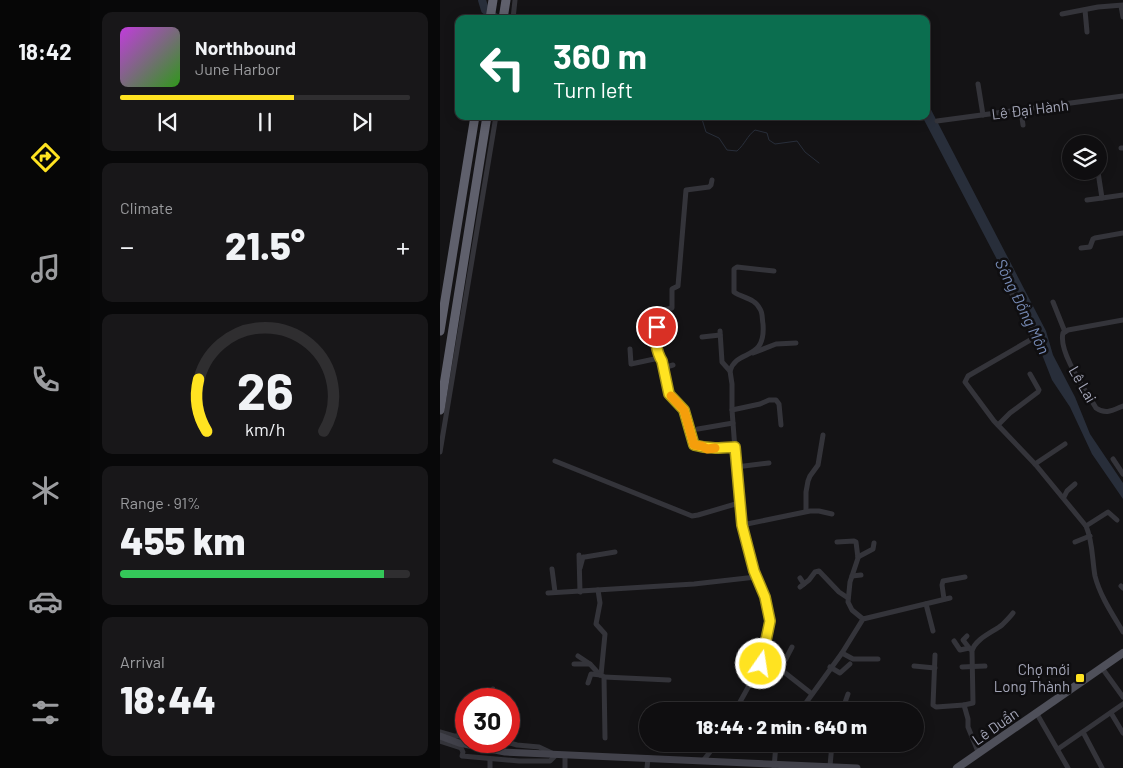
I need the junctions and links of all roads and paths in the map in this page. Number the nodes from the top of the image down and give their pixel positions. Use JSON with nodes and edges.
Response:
{"nodes":[{"id":1,"x":493,"y":0,"type":"edge"},
{"id":2,"x":506,"y":0,"type":"edge"},
{"id":3,"x":516,"y":0,"type":"edge"},
{"id":4,"x":1098,"y":0,"type":"edge"},
{"id":5,"x":1122,"y":5,"type":"edge"},
{"id":6,"x":1098,"y":7,"type":"junction"},
{"id":7,"x":1085,"y":10,"type":"junction"},
{"id":8,"x":1062,"y":14,"type":"dead end"},
{"id":9,"x":491,"y":15,"type":"edge"},
{"id":10,"x":504,"y":15,"type":"edge"},
{"id":11,"x":514,"y":15,"type":"edge"},
{"id":12,"x":1123,"y":17,"type":"edge"},
{"id":13,"x":1087,"y":32,"type":"dead end"},
{"id":14,"x":978,"y":84,"type":"dead end"},
{"id":15,"x":1123,"y":96,"type":"edge"},
{"id":16,"x":1021,"y":110,"type":"junction"},
{"id":17,"x":983,"y":115,"type":"junction"},
{"id":18,"x":474,"y":120,"type":"edge"},
{"id":19,"x":486,"y":120,"type":"edge"},
{"id":20,"x":495,"y":120,"type":"edge"},
{"id":21,"x":937,"y":121,"type":"dead end"},
{"id":22,"x":1023,"y":125,"type":"dead end"},
{"id":23,"x":712,"y":180,"type":"dead end"},
{"id":24,"x":1099,"y":180,"type":"edge"},
{"id":25,"x":1123,"y":195,"type":"edge"},
{"id":26,"x":1102,"y":198,"type":"junction"},
{"id":27,"x":1088,"y":200,"type":"dead end"},
{"id":28,"x":1123,"y":233,"type":"edge"},
{"id":29,"x":1081,"y":248,"type":"dead end"},
{"id":30,"x":774,"y":271,"type":"dead end"},
{"id":31,"x":1002,"y":276,"type":"dead end"},
{"id":32,"x":1053,"y":302,"type":"dead end"},
{"id":33,"x":1123,"y":320,"type":"edge"},
{"id":34,"x":440,"y":331,"type":"edge"},
{"id":35,"x":1064,"y":333,"type":"junction"},
{"id":36,"x":702,"y":337,"type":"dead end"},
{"id":37,"x":796,"y":342,"type":"dead end"},
{"id":38,"x":630,"y":349,"type":"dead end"},
{"id":39,"x":752,"y":353,"type":"junction"},
{"id":40,"x":660,"y":358,"type":"junction"},
{"id":41,"x":673,"y":365,"type":"dead end"},
{"id":42,"x":663,"y":368,"type":"junction"},
{"id":43,"x":730,"y":371,"type":"junction"},
{"id":44,"x":1030,"y":374,"type":"dead end"},
{"id":45,"x":1123,"y":406,"type":"edge"},
{"id":46,"x":440,"y":410,"type":"edge"},
{"id":47,"x":732,"y":410,"type":"junction"},
{"id":48,"x":733,"y":423,"type":"junction"},
{"id":49,"x":781,"y":425,"type":"dead end"},
{"id":50,"x":998,"y":425,"type":"junction"},
{"id":51,"x":698,"y":429,"type":"dead end"},
{"id":52,"x":823,"y":436,"type":"dead end"},
{"id":53,"x":1065,"y":444,"type":"dead end"},
{"id":54,"x":735,"y":447,"type":"junction"},
{"id":55,"x":440,"y":452,"type":"edge"},
{"id":56,"x":1113,"y":459,"type":"dead end"},
{"id":57,"x":555,"y":461,"type":"dead end"},
{"id":58,"x":769,"y":463,"type":"dead end"},
{"id":59,"x":1036,"y":464,"type":"junction"},
{"id":60,"x":736,"y":467,"type":"junction"},
{"id":61,"x":1123,"y":474,"type":"edge"},
{"id":62,"x":1076,"y":484,"type":"dead end"},
{"id":63,"x":1064,"y":497,"type":"junction"},
{"id":64,"x":739,"y":503,"type":"junction"},
{"id":65,"x":806,"y":511,"type":"junction"},
{"id":66,"x":832,"y":514,"type":"dead end"},
{"id":67,"x":1118,"y":520,"type":"dead end"},
{"id":68,"x":742,"y":525,"type":"junction"},
{"id":69,"x":1086,"y":526,"type":"junction"},
{"id":70,"x":1090,"y":536,"type":"junction"},
{"id":71,"x":837,"y":542,"type":"dead end"},
{"id":72,"x":1074,"y":542,"type":"dead end"},
{"id":73,"x":874,"y":543,"type":"dead end"},
{"id":74,"x":615,"y":552,"type":"dead end"},
{"id":75,"x":579,"y":555,"type":"dead end"},
{"id":76,"x":858,"y":557,"type":"junction"},
{"id":77,"x":580,"y":568,"type":"junction"},
{"id":78,"x":552,"y":569,"type":"dead end"},
{"id":79,"x":807,"y":574,"type":"dead end"},
{"id":80,"x":862,"y":575,"type":"dead end"},
{"id":81,"x":756,"y":576,"type":"junction"},
{"id":82,"x":852,"y":576,"type":"junction"},
{"id":83,"x":965,"y":577,"type":"dead end"},
{"id":84,"x":800,"y":578,"type":"dead end"},
{"id":85,"x":803,"y":585,"type":"junction"},
{"id":86,"x":598,"y":590,"type":"junction"},
{"id":87,"x":555,"y":592,"type":"junction"},
{"id":88,"x":580,"y":592,"type":"junction"},
{"id":89,"x":548,"y":593,"type":"dead end"},
{"id":90,"x":848,"y":598,"type":"junction"},
{"id":91,"x":926,"y":604,"type":"junction"},
{"id":92,"x":1013,"y":613,"type":"dead end"},
{"id":93,"x":864,"y":619,"type":"junction"},
{"id":94,"x":933,"y":631,"type":"dead end"},
{"id":95,"x":1123,"y":632,"type":"edge"},
{"id":96,"x":967,"y":636,"type":"dead end"},
{"id":97,"x":954,"y":642,"type":"dead end"},
{"id":98,"x":792,"y":647,"type":"dead end"},
{"id":99,"x":970,"y":649,"type":"junction"},
{"id":100,"x":842,"y":653,"type":"junction"},
{"id":101,"x":1123,"y":653,"type":"edge"},
{"id":102,"x":935,"y":655,"type":"dead end"},
{"id":103,"x":578,"y":656,"type":"dead end"},
{"id":104,"x":878,"y":659,"type":"dead end"},
{"id":105,"x":574,"y":664,"type":"dead end"},
{"id":106,"x":590,"y":664,"type":"junction"},
{"id":107,"x":761,"y":664,"type":"junction"},
{"id":108,"x":850,"y":664,"type":"dead end"},
{"id":109,"x":914,"y":666,"type":"dead end"},
{"id":110,"x":985,"y":666,"type":"dead end"},
{"id":111,"x":830,"y":667,"type":"junction"},
{"id":112,"x":962,"y":667,"type":"dead end"},
{"id":113,"x":973,"y":667,"type":"junction"},
{"id":114,"x":935,"y":668,"type":"junction"},
{"id":115,"x":1102,"y":668,"type":"junction"},
{"id":116,"x":780,"y":670,"type":"junction"},
{"id":117,"x":602,"y":675,"type":"junction"},
{"id":118,"x":669,"y":680,"type":"dead end"},
{"id":119,"x":588,"y":683,"type":"dead end"},
{"id":120,"x":812,"y":694,"type":"junction"},
{"id":121,"x":848,"y":694,"type":"dead end"},
{"id":122,"x":1123,"y":697,"type":"edge"},
{"id":123,"x":740,"y":702,"type":"edge"},
{"id":124,"x":806,"y":702,"type":"edge"},
{"id":125,"x":845,"y":702,"type":"edge"},
{"id":126,"x":1123,"y":704,"type":"edge"},
{"id":127,"x":964,"y":705,"type":"junction"},
{"id":128,"x":1111,"y":712,"type":"junction"},
{"id":129,"x":1036,"y":714,"type":"junction"},
{"id":130,"x":440,"y":732,"type":"edge"},
{"id":131,"x":1084,"y":732,"type":"junction"},
{"id":132,"x":1123,"y":733,"type":"edge"},
{"id":133,"x":440,"y":736,"type":"edge"},
{"id":134,"x":455,"y":736,"type":"edge"},
{"id":135,"x":604,"y":738,"type":"dead end"},
{"id":136,"x":440,"y":742,"type":"edge"},
{"id":137,"x":520,"y":745,"type":"edge"},
{"id":138,"x":1058,"y":749,"type":"junction"},
{"id":139,"x":710,"y":752,"type":"edge"},
{"id":140,"x":776,"y":752,"type":"edge"},
{"id":141,"x":831,"y":752,"type":"edge"},
{"id":142,"x":980,"y":754,"type":"junction"},
{"id":143,"x":556,"y":755,"type":"junction"},
{"id":144,"x":565,"y":756,"type":"junction"},
{"id":145,"x":648,"y":758,"type":"junction"},
{"id":146,"x":490,"y":759,"type":"junction"},
{"id":147,"x":550,"y":761,"type":"junction"},
{"id":148,"x":703,"y":761,"type":"junction"},
{"id":149,"x":717,"y":765,"type":"edge"},
{"id":150,"x":751,"y":765,"type":"edge"},
{"id":151,"x":775,"y":766,"type":"edge"},
{"id":152,"x":830,"y":766,"type":"junction"},
{"id":153,"x":551,"y":767,"type":"edge"},
{"id":154,"x":806,"y":767,"type":"edge"},
{"id":155,"x":490,"y":768,"type":"edge"},
{"id":156,"x":565,"y":768,"type":"edge"},
{"id":157,"x":647,"y":768,"type":"edge"},
{"id":158,"x":857,"y":768,"type":"edge"},
{"id":159,"x":957,"y":768,"type":"edge"},
{"id":160,"x":1068,"y":768,"type":"edge"},
{"id":161,"x":1102,"y":768,"type":"edge"}],
"edges":[{"from":1,"to":9,"type":"highway"},
{"from":2,"to":10,"type":"highway"},
{"from":3,"to":11,"type":"street"},
{"from":4,"to":6,"type":"street"},
{"from":5,"to":6,"type":"street"},
{"from":5,"to":12,"type":"street"},
{"from":6,"to":7,"type":"street"},
{"from":7,"to":8,"type":"street"},
{"from":7,"to":13,"type":"street"},
{"from":14,"to":17,"type":"street"},
{"from":15,"to":16,"type":"street","name":"Lê Đại Hành"},
{"from":16,"to":17,"type":"street","name":"Lê Đại Hành"},
{"from":16,"to":22,"type":"street"},
{"from":17,"to":21,"type":"street","name":"Lê Đại Hành"},
{"from":18,"to":34,"type":"highway"},
{"from":19,"to":46,"type":"highway"},
{"from":20,"to":55,"type":"street"},
{"from":23,"to":40,"type":"street"},
{"from":24,"to":26,"type":"street"},
{"from":25,"to":26,"type":"street"},
{"from":26,"to":27,"type":"street"},
{"from":28,"to":29,"type":"street"},
{"from":30,"to":39,"type":"street"},
{"from":31,"to":50,"type":"street"},
{"from":32,"to":35,"type":"street","name":"Lê Lai"},
{"from":33,"to":35,"type":"street"},
{"from":35,"to":45,"type":"street","name":"Lê Lai"},
{"from":36,"to":43,"type":"street"},
{"from":37,"to":39,"type":"street"},
{"from":38,"to":40,"type":"street"},
{"from":39,"to":43,"type":"street"},
{"from":40,"to":42,"type":"street"},
{"from":41,"to":42,"type":"street"},
{"from":42,"to":54,"type":"street"},
{"from":43,"to":47,"type":"street"},
{"from":44,"to":50,"type":"street"},
{"from":47,"to":48,"type":"street"},
{"from":47,"to":49,"type":"street"},
{"from":48,"to":51,"type":"street"},
{"from":48,"to":54,"type":"street"},
{"from":50,"to":59,"type":"street"},
{"from":52,"to":65,"type":"street"},
{"from":53,"to":59,"type":"street"},
{"from":54,"to":60,"type":"street"},
{"from":56,"to":61,"type":"street"},
{"from":57,"to":64,"type":"street"},
{"from":58,"to":60,"type":"street"},
{"from":59,"to":63,"type":"street"},
{"from":60,"to":64,"type":"street"},
{"from":62,"to":63,"type":"street"},
{"from":63,"to":69,"type":"street"},
{"from":64,"to":68,"type":"street"},
{"from":65,"to":66,"type":"street"},
{"from":65,"to":68,"type":"street"},
{"from":67,"to":69,"type":"street"},
{"from":68,"to":81,"type":"street"},
{"from":69,"to":70,"type":"street"},
{"from":70,"to":72,"type":"street"},
{"from":70,"to":95,"type":"street"},
{"from":71,"to":76,"type":"street"},
{"from":73,"to":76,"type":"street"},
{"from":74,"to":77,"type":"street"},
{"from":75,"to":77,"type":"street"},
{"from":76,"to":82,"type":"street"},
{"from":77,"to":88,"type":"street"},
{"from":78,"to":87,"type":"street"},
{"from":79,"to":85,"type":"street"},
{"from":80,"to":82,"type":"street"},
{"from":81,"to":86,"type":"street"},
{"from":81,"to":107,"type":"street"},
{"from":82,"to":90,"type":"street"},
{"from":83,"to":91,"type":"street"},
{"from":84,"to":85,"type":"street"},
{"from":85,"to":90,"type":"street"},
{"from":86,"to":88,"type":"street"},
{"from":86,"to":117,"type":"street"},
{"from":87,"to":88,"type":"street"},
{"from":87,"to":89,"type":"street"},
{"from":90,"to":93,"type":"street"},
{"from":91,"to":93,"type":"street"},
{"from":91,"to":94,"type":"street"},
{"from":92,"to":99,"type":"street"},
{"from":93,"to":100,"type":"street"},
{"from":96,"to":99,"type":"street"},
{"from":97,"to":99,"type":"street"},
{"from":98,"to":116,"type":"street"},
{"from":99,"to":113,"type":"street"},
{"from":100,"to":104,"type":"street"},
{"from":100,"to":111,"type":"street"},
{"from":101,"to":115,"type":"main road","name":"Lê Duẩn"},
{"from":102,"to":114,"type":"street"},
{"from":103,"to":106,"type":"street"},
{"from":105,"to":106,"type":"street"},
{"from":106,"to":117,"type":"street"},
{"from":107,"to":116,"type":"street"},
{"from":107,"to":123,"type":"street"},
{"from":108,"to":111,"type":"street"},
{"from":109,"to":114,"type":"street"},
{"from":110,"to":113,"type":"street"},
{"from":111,"to":120,"type":"street"},
{"from":112,"to":113,"type":"street"},
{"from":113,"to":127,"type":"street"},
{"from":114,"to":127,"type":"street"},
{"from":115,"to":122,"type":"street"},
{"from":115,"to":129,"type":"main road","name":"Lê Duẩn"},
{"from":116,"to":120,"type":"street"},
{"from":117,"to":118,"type":"street"},
{"from":117,"to":119,"type":"street"},
{"from":117,"to":135,"type":"street"},
{"from":120,"to":124,"type":"street"},
{"from":121,"to":125,"type":"street"},
{"from":126,"to":128,"type":"street"},
{"from":127,"to":142,"type":"street"},
{"from":128,"to":131,"type":"street"},
{"from":128,"to":132,"type":"street"},
{"from":129,"to":138,"type":"street"},
{"from":129,"to":142,"type":"main road","name":"Lê Duẩn"},
{"from":130,"to":134,"type":"street"},
{"from":131,"to":138,"type":"street"},
{"from":131,"to":161,"type":"street"},
{"from":133,"to":143,"type":"main road"},
{"from":136,"to":146,"type":"street"},
{"from":137,"to":143,"type":"street"},
{"from":138,"to":160,"type":"street"},
{"from":139,"to":148,"type":"street"},
{"from":140,"to":151,"type":"street"},
{"from":141,"to":152,"type":"street"},
{"from":142,"to":159,"type":"main road","name":"Lê Duẩn"},
{"from":143,"to":144,"type":"main road"},
{"from":143,"to":147,"type":"street"},
{"from":144,"to":145,"type":"main road"},
{"from":144,"to":156,"type":"street"},
{"from":145,"to":148,"type":"main road"},
{"from":145,"to":157,"type":"street"},
{"from":146,"to":147,"type":"street"},
{"from":146,"to":155,"type":"street"},
{"from":147,"to":153,"type":"street"},
{"from":148,"to":149,"type":"main road"},
{"from":149,"to":150,"type":"main road"},
{"from":150,"to":151,"type":"main road"},
{"from":151,"to":154,"type":"main road"},
{"from":152,"to":154,"type":"main road"},
{"from":152,"to":158,"type":"main road"}]}
